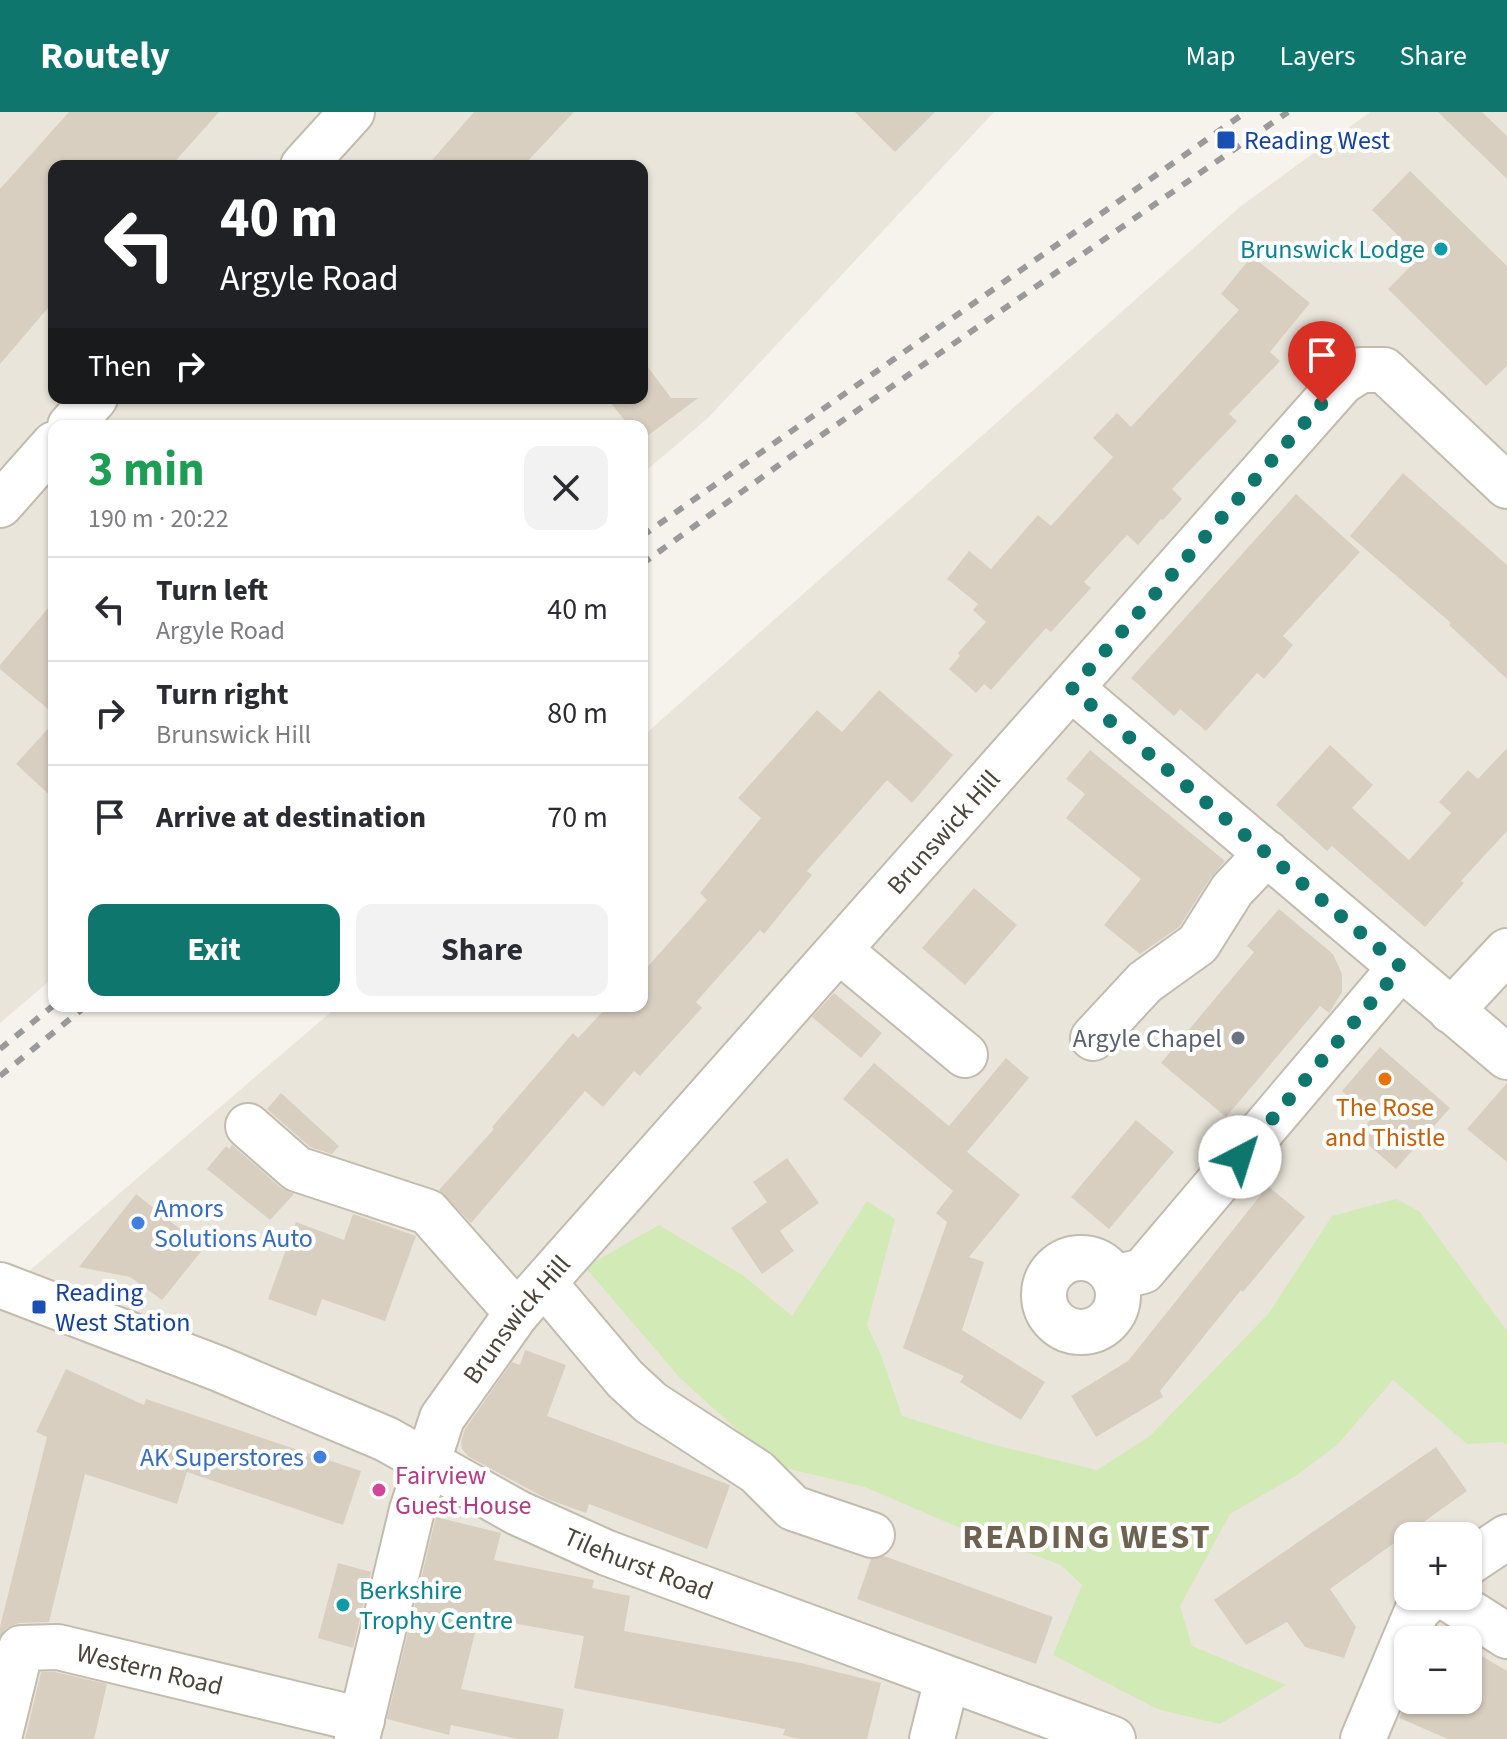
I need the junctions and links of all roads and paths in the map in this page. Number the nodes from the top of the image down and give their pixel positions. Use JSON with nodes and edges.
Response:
{"nodes":[{"id":1,"x":352,"y":112,"type":"edge"},
{"id":2,"x":308,"y":160,"type":"edge"},
{"id":3,"x":90,"y":404,"type":"edge"},
{"id":4,"x":75,"y":420,"type":"edge"},
{"id":5,"x":48,"y":451,"type":"edge"},
{"id":6,"x":1507,"y":486,"type":"edge"},
{"id":7,"x":0,"y":505,"type":"edge"},
{"id":8,"x":1072,"y":689,"type":"junction"},
{"id":9,"x":1267,"y":853,"type":"junction"},
{"id":10,"x":840,"y":951,"type":"junction"},
{"id":11,"x":1507,"y":951,"type":"edge"},
{"id":12,"x":1401,"y":967,"type":"junction"},
{"id":13,"x":1451,"y":1011,"type":"junction"},
{"id":14,"x":1093,"y":1038,"type":"dead end"},
{"id":15,"x":965,"y":1055,"type":"dead end"},
{"id":16,"x":1507,"y":1057,"type":"edge"},
{"id":17,"x":248,"y":1126,"type":"dead end"},
{"id":18,"x":1114,"y":1278,"type":"dead end"},
{"id":19,"x":0,"y":1285,"type":"edge"},
{"id":20,"x":531,"y":1298,"type":"junction"},
{"id":21,"x":428,"y":1461,"type":"junction"},
{"id":22,"x":872,"y":1535,"type":"dead end"},
{"id":23,"x":1507,"y":1537,"type":"edge"},
{"id":24,"x":1482,"y":1554,"type":"edge"},
{"id":25,"x":1418,"y":1610,"type":"edge"},
{"id":26,"x":1466,"y":1610,"type":"edge"},
{"id":27,"x":1507,"y":1636,"type":"edge"},
{"id":28,"x":11,"y":1647,"type":"edge"},
{"id":29,"x":947,"y":1679,"type":"junction"},
{"id":30,"x":360,"y":1730,"type":"edge"},
{"id":31,"x":0,"y":1734,"type":"edge"},
{"id":32,"x":932,"y":1739,"type":"edge"},
{"id":33,"x":1113,"y":1739,"type":"edge"},
{"id":34,"x":1363,"y":1739,"type":"edge"}],
"edges":[{"from":1,"to":2,"type":"street"},
{"from":3,"to":4,"type":"street"},
{"from":5,"to":7,"type":"street"},
{"from":6,"to":8,"type":"street","name":"Brunswick Hill"},
{"from":8,"to":9,"type":"street"},
{"from":8,"to":10,"type":"street","name":"Brunswick Hill"},
{"from":9,"to":12,"type":"street"},
{"from":9,"to":14,"type":"street"},
{"from":10,"to":15,"type":"street"},
{"from":10,"to":20,"type":"street","name":"Brunswick Hill"},
{"from":11,"to":13,"type":"street"},
{"from":12,"to":13,"type":"street"},
{"from":12,"to":18,"type":"street"},
{"from":13,"to":16,"type":"street"},
{"from":17,"to":20,"type":"street"},
{"from":19,"to":21,"type":"street","name":"Tilehurst Road"},
{"from":20,"to":21,"type":"street","name":"Brunswick Hill"},
{"from":20,"to":22,"type":"street"},
{"from":21,"to":29,"type":"street","name":"Tilehurst Road"},
{"from":21,"to":30,"type":"street","name":"Brunswick Hill"},
{"from":23,"to":24,"type":"street"},
{"from":25,"to":34,"type":"street"},
{"from":26,"to":27,"type":"street"},
{"from":28,"to":30,"type":"street","name":"Western Road"},
{"from":28,"to":31,"type":"street","name":"Western Road"},
{"from":29,"to":32,"type":"street"},
{"from":29,"to":33,"type":"street","name":"Tilehurst Road"}]}
